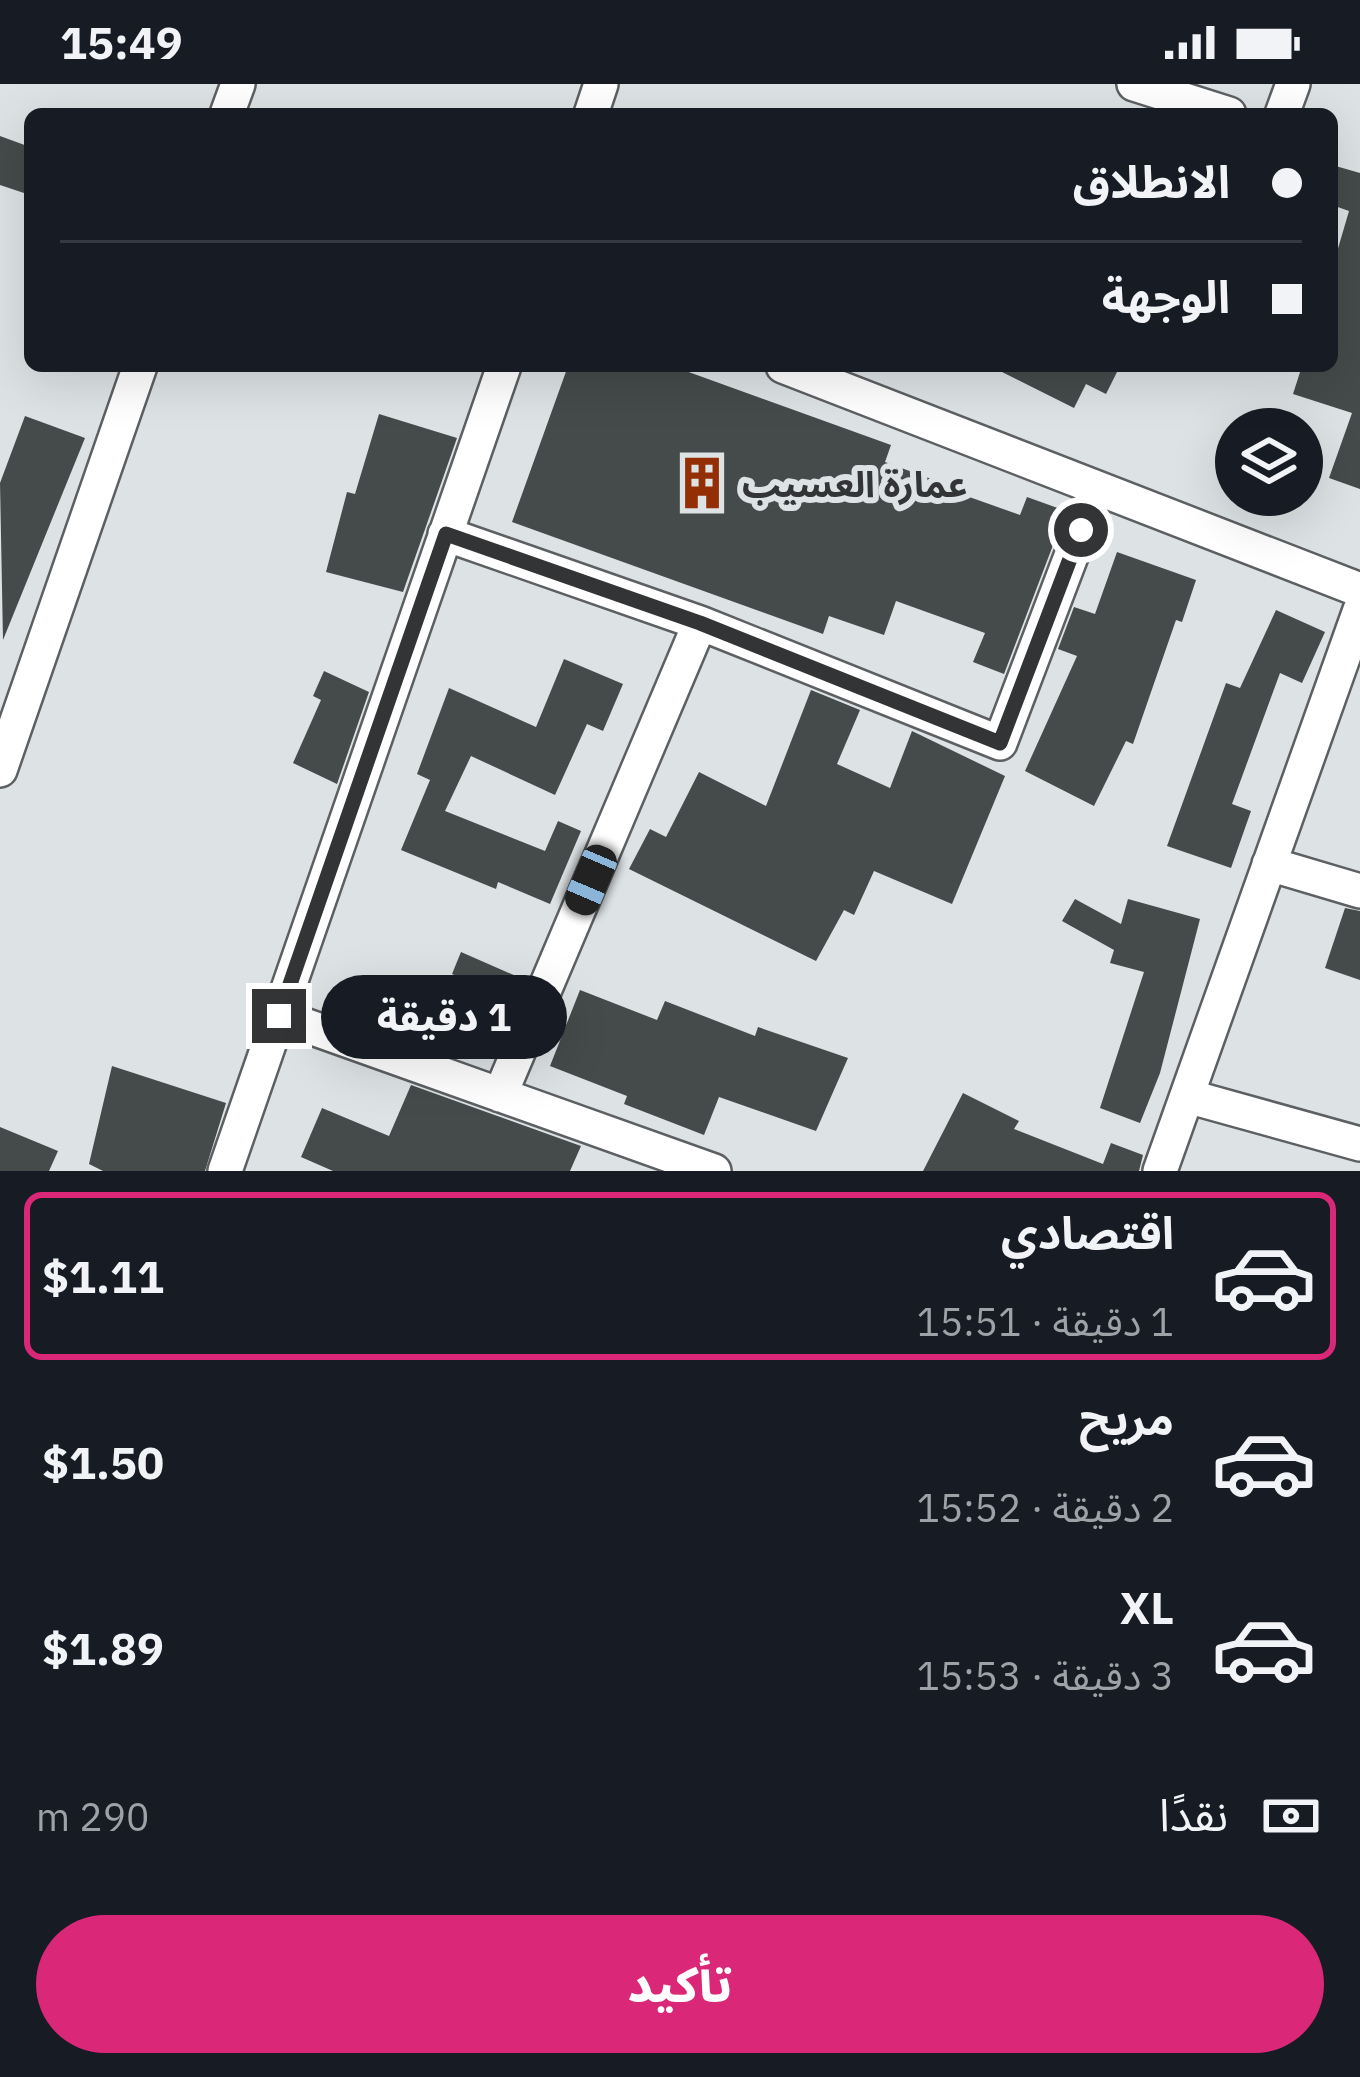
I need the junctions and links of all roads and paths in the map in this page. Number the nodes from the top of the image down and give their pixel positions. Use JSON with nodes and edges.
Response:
{"nodes":[{"id":1,"x":1134,"y":84,"type":"edge"},
{"id":2,"x":1210,"y":108,"type":"edge"},
{"id":3,"x":138,"y":372,"type":"edge"},
{"id":4,"x":502,"y":372,"type":"edge"},
{"id":5,"x":798,"y":372,"type":"edge"},
{"id":6,"x":1096,"y":488,"type":"junction"},
{"id":7,"x":446,"y":534,"type":"junction"},
{"id":8,"x":1360,"y":590,"type":"edge"},
{"id":9,"x":1360,"y":610,"type":"edge"},
{"id":10,"x":700,"y":623,"type":"junction"},
{"id":11,"x":0,"y":770,"type":"edge"},
{"id":12,"x":1269,"y":864,"type":"junction"},
{"id":13,"x":1360,"y":890,"type":"edge"},
{"id":14,"x":279,"y":1016,"type":"junction"},
{"id":15,"x":500,"y":1095,"type":"junction"},
{"id":16,"x":1187,"y":1096,"type":"junction"},
{"id":17,"x":1360,"y":1144,"type":"edge"},
{"id":18,"x":225,"y":1171,"type":"edge"},
{"id":19,"x":714,"y":1171,"type":"edge"},
{"id":20,"x":1160,"y":1171,"type":"edge"}],
"edges":[{"from":1,"to":2,"type":"street"},
{"from":3,"to":11,"type":"street"},
{"from":4,"to":7,"type":"street"},
{"from":5,"to":6,"type":"street"},
{"from":6,"to":8,"type":"street"},
{"from":6,"to":10,"type":"street"},
{"from":7,"to":10,"type":"street"},
{"from":7,"to":14,"type":"street"},
{"from":9,"to":12,"type":"street"},
{"from":10,"to":15,"type":"street"},
{"from":12,"to":13,"type":"street"},
{"from":12,"to":16,"type":"street"},
{"from":14,"to":15,"type":"street"},
{"from":14,"to":18,"type":"street"},
{"from":15,"to":19,"type":"street"},
{"from":16,"to":17,"type":"street"},
{"from":16,"to":20,"type":"street"}]}
